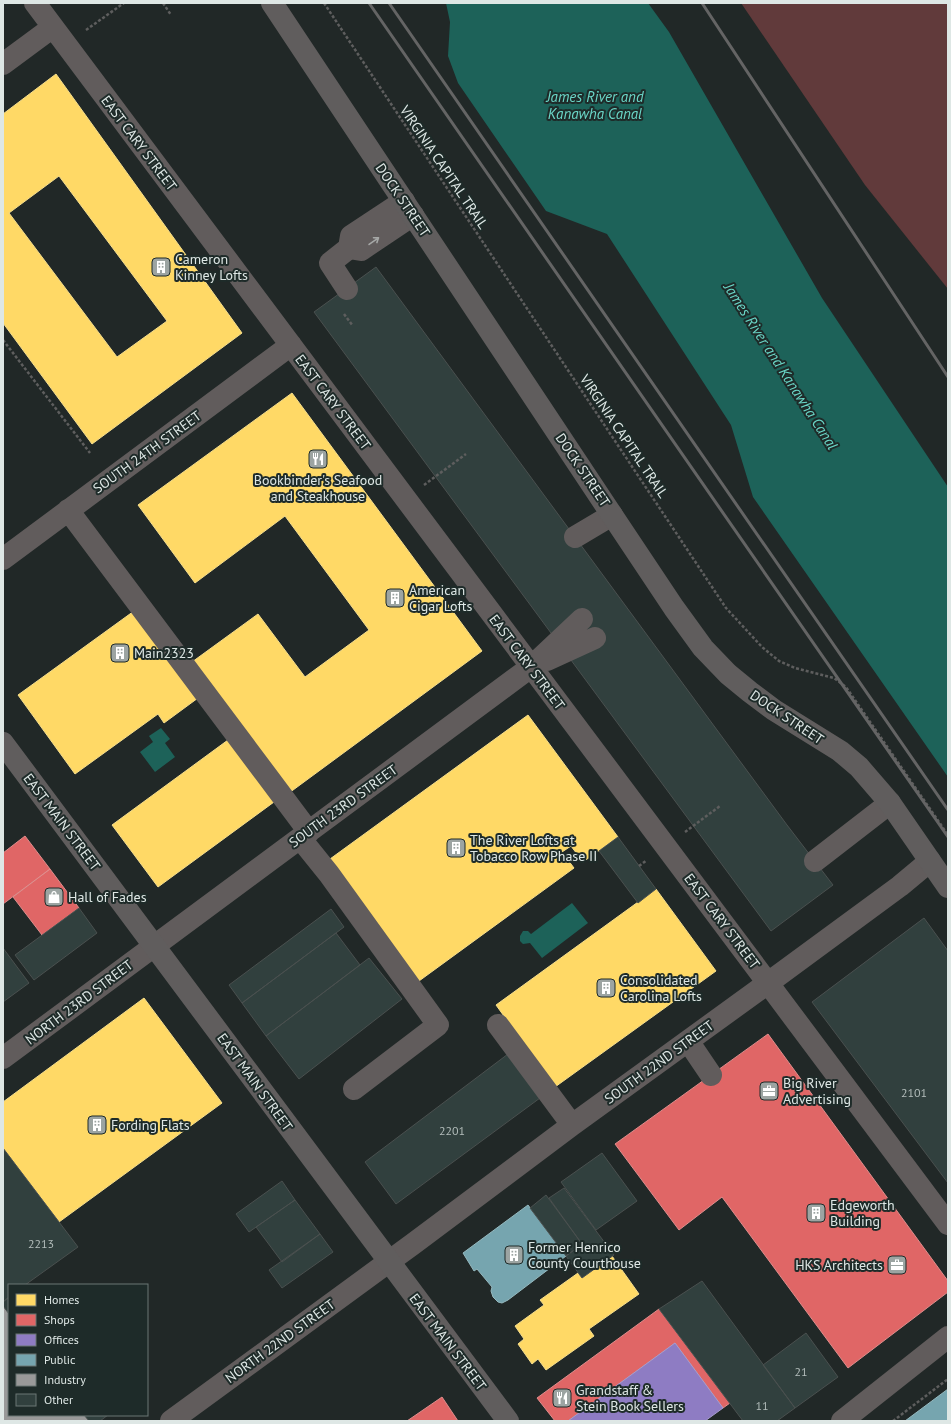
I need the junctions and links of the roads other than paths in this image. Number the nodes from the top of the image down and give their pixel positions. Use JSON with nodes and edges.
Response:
{"nodes":[{"id":1,"x":36,"y":3,"type":"edge"},
{"id":2,"x":272,"y":3,"type":"edge"},
{"id":3,"x":53,"y":27,"type":"junction"},
{"id":4,"x":3,"y":64,"type":"edge"},
{"id":5,"x":408,"y":208,"type":"junction"},
{"id":6,"x":347,"y":288,"type":"dead end"},
{"id":7,"x":291,"y":345,"type":"junction"},
{"id":8,"x":68,"y":510,"type":"junction"},
{"id":9,"x":612,"y":515,"type":"junction"},
{"id":10,"x":575,"y":537,"type":"dead end"},
{"id":11,"x":3,"y":559,"type":"edge"},
{"id":12,"x":582,"y":619,"type":"dead end"},
{"id":13,"x":595,"y":638,"type":"dead end"},
{"id":14,"x":531,"y":667,"type":"junction"},
{"id":15,"x":3,"y":743,"type":"edge"},
{"id":16,"x":890,"y":803,"type":"junction"},
{"id":17,"x":304,"y":835,"type":"junction"},
{"id":18,"x":814,"y":861,"type":"dead end"},
{"id":19,"x":930,"y":861,"type":"junction"},
{"id":20,"x":948,"y":887,"type":"edge"},
{"id":21,"x":154,"y":946,"type":"junction"},
{"id":22,"x":768,"y":983,"type":"junction"},
{"id":23,"x":498,"y":1025,"type":"dead end"},
{"id":24,"x":688,"y":1041,"type":"junction"},
{"id":25,"x":3,"y":1058,"type":"edge"},
{"id":26,"x":711,"y":1075,"type":"dead end"},
{"id":27,"x":354,"y":1089,"type":"dead end"},
{"id":28,"x":572,"y":1124,"type":"junction"},
{"id":29,"x":948,"y":1224,"type":"edge"},
{"id":30,"x":389,"y":1262,"type":"junction"},
{"id":31,"x":948,"y":1337,"type":"edge"},
{"id":32,"x":171,"y":1421,"type":"edge"},
{"id":33,"x":508,"y":1421,"type":"edge"},
{"id":34,"x":842,"y":1421,"type":"edge"}],
"edges":[{"from":1,"to":3,"type":"street","name":"EAST CARY STREET"},
{"from":2,"to":5,"type":"main road","name":"DOCK STREET"},
{"from":3,"to":4,"type":"street"},
{"from":3,"to":7,"type":"street","name":"EAST CARY STREET"},
{"from":5,"to":6,"type":"street"},
{"from":5,"to":9,"type":"main road","name":"DOCK STREET"},
{"from":7,"to":8,"type":"street","name":"SOUTH 24TH STREET"},
{"from":7,"to":14,"type":"street","name":"EAST CARY STREET"},
{"from":8,"to":11,"type":"street","name":"SOUTH 24TH STREET"},
{"from":8,"to":17,"type":"street"},
{"from":9,"to":10,"type":"street"},
{"from":9,"to":16,"type":"main road","name":"DOCK STREET"},
{"from":12,"to":14,"type":"street"},
{"from":13,"to":14,"type":"street"},
{"from":14,"to":17,"type":"street","name":"SOUTH 23RD STREET"},
{"from":14,"to":22,"type":"street","name":"EAST CARY STREET"},
{"from":15,"to":21,"type":"main road","name":"EAST MAIN STREET"},
{"from":16,"to":18,"type":"street"},
{"from":16,"to":19,"type":"main road","name":"DOCK STREET"},
{"from":17,"to":21,"type":"street","name":"SOUTH 23RD STREET"},
{"from":17,"to":27,"type":"street"},
{"from":19,"to":20,"type":"main road","name":"DOCK STREET"},
{"from":19,"to":22,"type":"street","name":"SOUTH 22ND STREET"},
{"from":21,"to":25,"type":"street","name":"NORTH 23RD STREET"},
{"from":21,"to":30,"type":"main road","name":"EAST MAIN STREET"},
{"from":22,"to":24,"type":"street","name":"SOUTH 22ND STREET"},
{"from":22,"to":29,"type":"street","name":"EAST CARY STREET"},
{"from":23,"to":28,"type":"street"},
{"from":24,"to":26,"type":"street"},
{"from":24,"to":28,"type":"street","name":"SOUTH 22ND STREET"},
{"from":28,"to":30,"type":"street","name":"SOUTH 22ND STREET"},
{"from":30,"to":32,"type":"street","name":"NORTH 22ND STREET"},
{"from":30,"to":33,"type":"main road","name":"EAST MAIN STREET"},
{"from":31,"to":34,"type":"street"}]}
